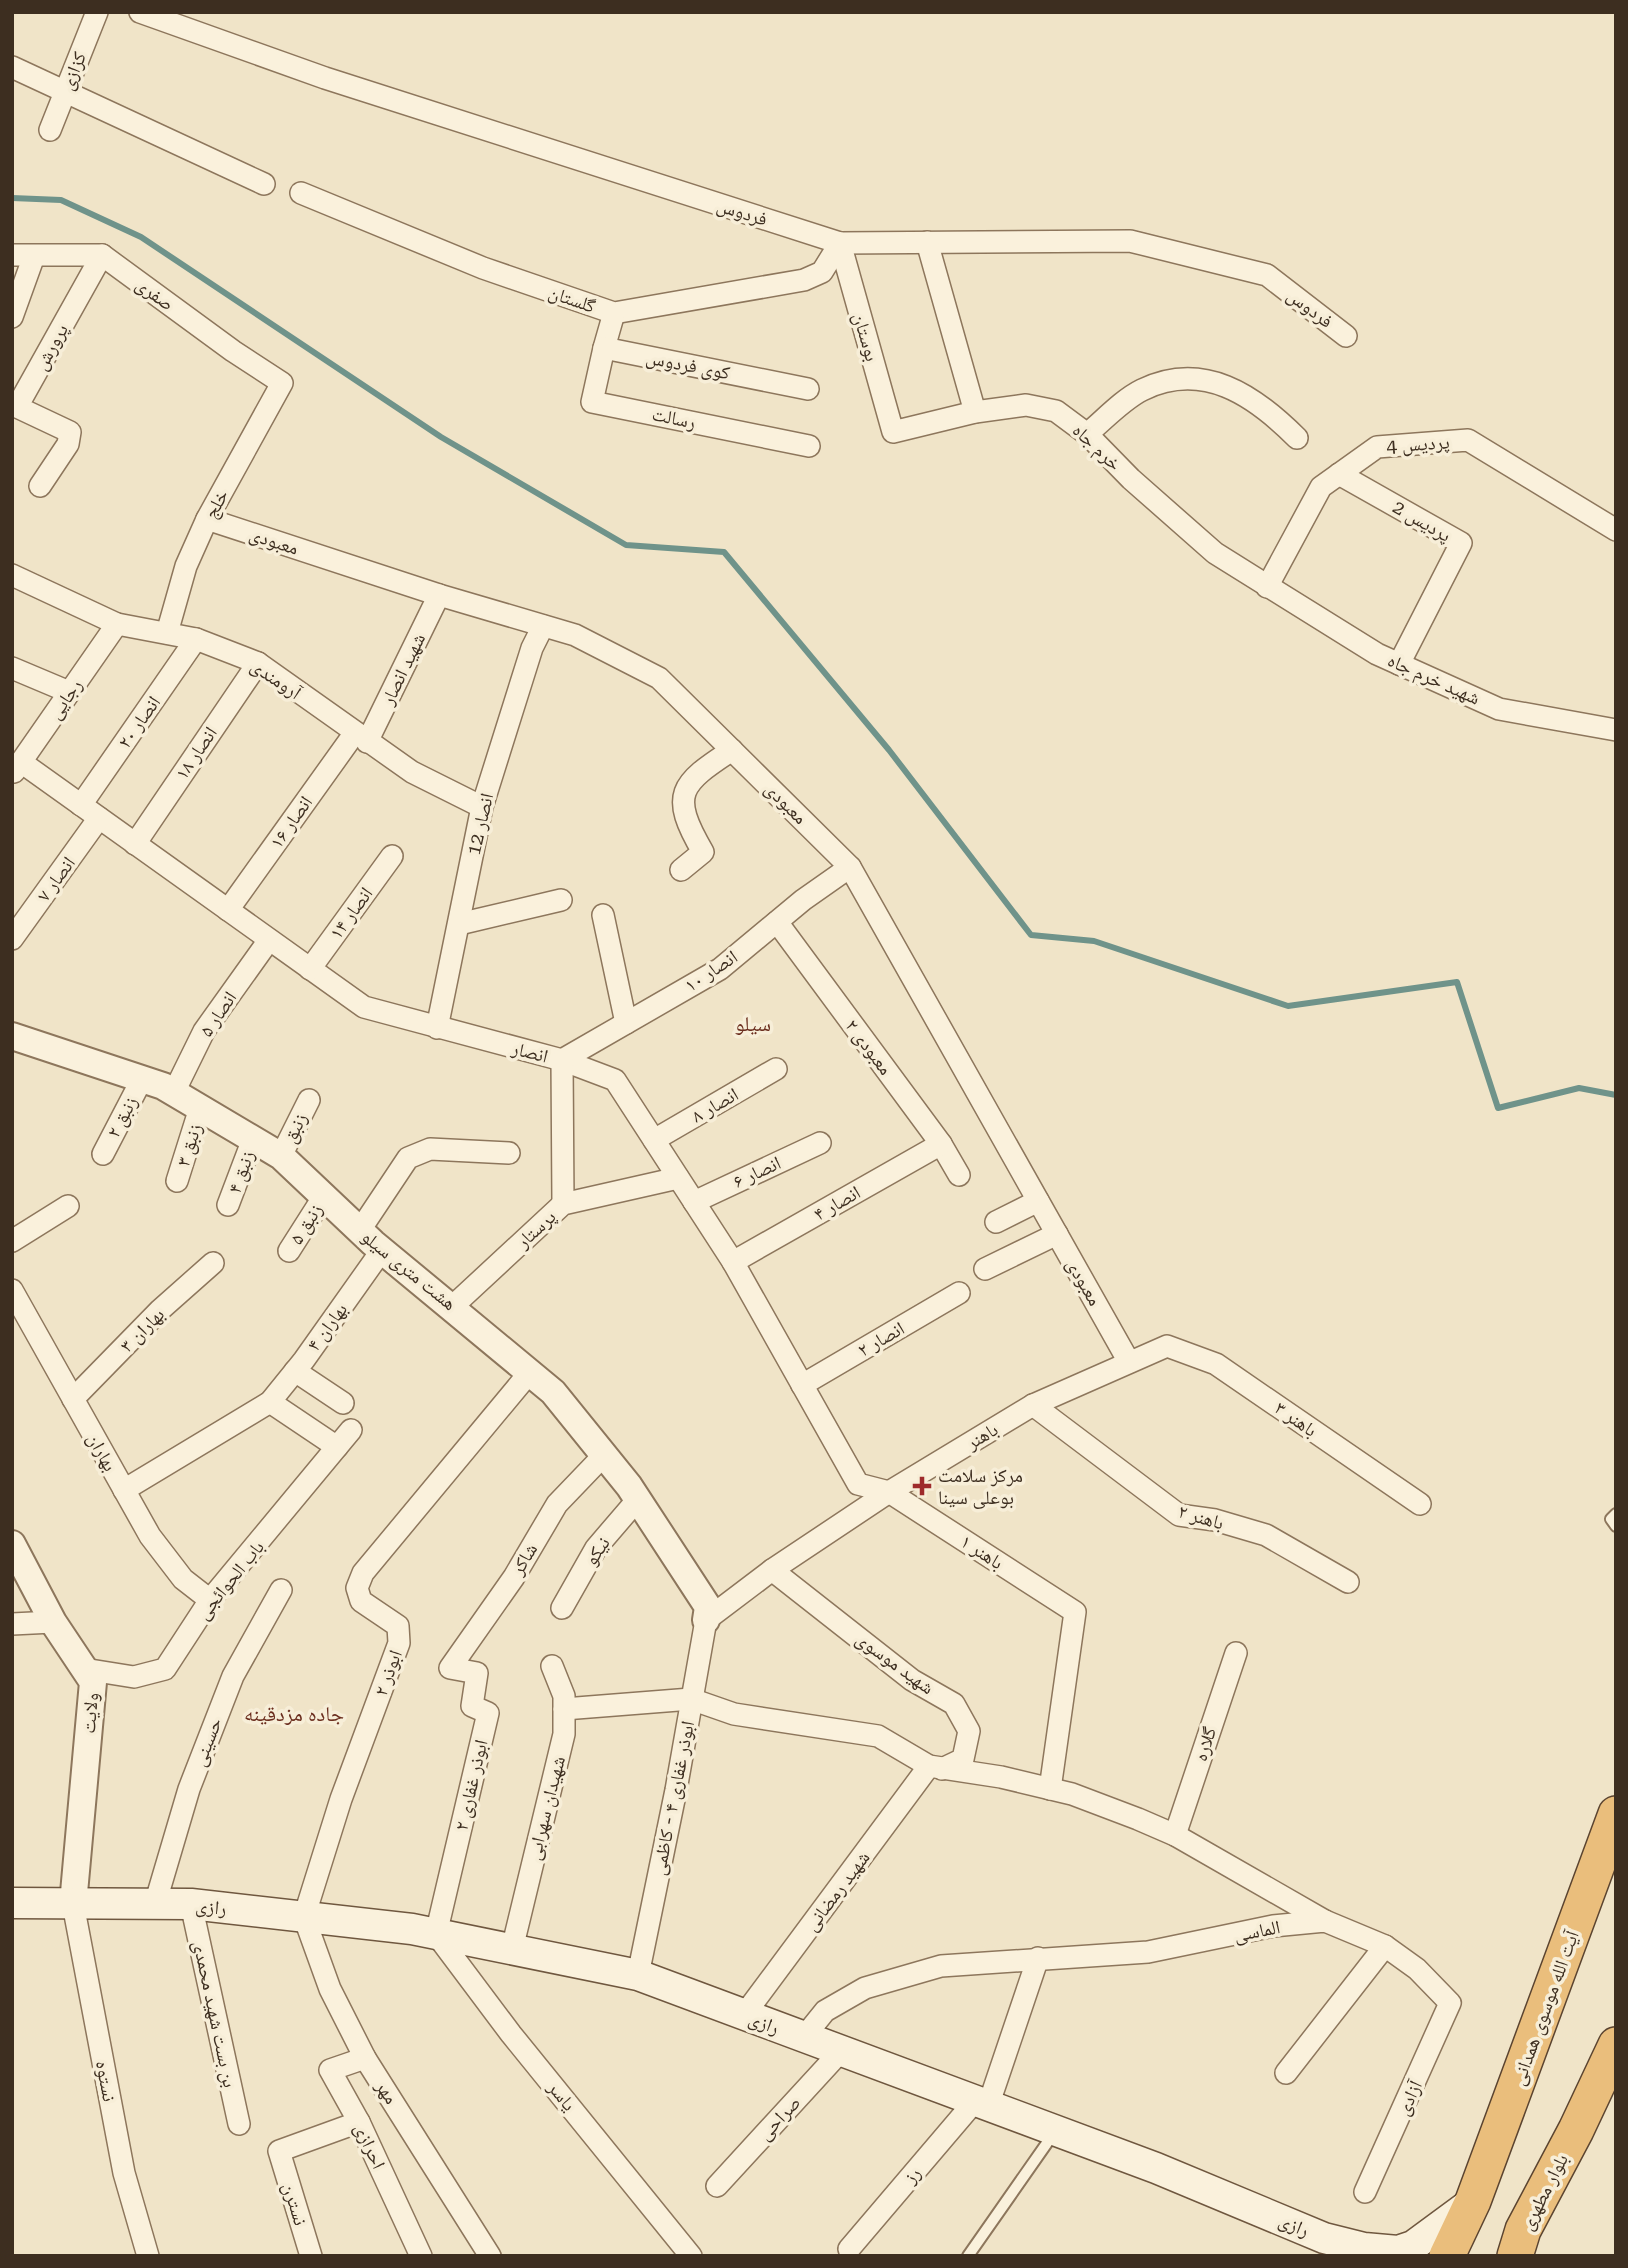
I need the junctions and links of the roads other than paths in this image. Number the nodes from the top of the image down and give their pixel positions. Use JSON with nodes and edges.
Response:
{"nodes":[{"id":1,"x":97,"y":12,"type":"edge"},
{"id":2,"x":140,"y":12,"type":"edge"},
{"id":3,"x":12,"y":67,"type":"edge"},
{"id":4,"x":66,"y":90,"type":"junction"},
{"id":5,"x":50,"y":130,"type":"dead end"},
{"id":6,"x":264,"y":184,"type":"dead end"},
{"id":7,"x":300,"y":193,"type":"dead end"},
{"id":8,"x":927,"y":242,"type":"junction"},
{"id":9,"x":840,"y":243,"type":"junction"},
{"id":10,"x":12,"y":255,"type":"edge"},
{"id":11,"x":102,"y":255,"type":"junction"},
{"id":12,"x":34,"y":256,"type":"junction"},
{"id":13,"x":614,"y":313,"type":"junction"},
{"id":14,"x":12,"y":317,"type":"edge"},
{"id":15,"x":1346,"y":336,"type":"dead end"},
{"id":16,"x":604,"y":348,"type":"junction"},
{"id":17,"x":282,"y":383,"type":"joint"},
{"id":18,"x":808,"y":389,"type":"dead end"},
{"id":19,"x":975,"y":412,"type":"junction"},
{"id":20,"x":893,"y":432,"type":"joint"},
{"id":21,"x":1087,"y":434,"type":"junction"},
{"id":22,"x":1297,"y":438,"type":"dead end"},
{"id":23,"x":810,"y":446,"type":"dead end"},
{"id":24,"x":1339,"y":474,"type":"junction"},
{"id":25,"x":40,"y":486,"type":"dead end"},
{"id":26,"x":207,"y":519,"type":"junction"},
{"id":27,"x":1616,"y":530,"type":"edge"},
{"id":28,"x":12,"y":575,"type":"edge"},
{"id":29,"x":1267,"y":587,"type":"junction"},
{"id":30,"x":439,"y":595,"type":"junction"},
{"id":31,"x":117,"y":624,"type":"junction"},
{"id":32,"x":543,"y":626,"type":"junction"},
{"id":33,"x":167,"y":633,"type":"junction"},
{"id":34,"x":196,"y":639,"type":"junction"},
{"id":35,"x":258,"y":663,"type":"junction"},
{"id":36,"x":1399,"y":664,"type":"junction"},
{"id":37,"x":12,"y":668,"type":"edge"},
{"id":38,"x":69,"y":692,"type":"junction"},
{"id":39,"x":1616,"y":730,"type":"edge"},
{"id":40,"x":360,"y":738,"type":"junction"},
{"id":41,"x":732,"y":750,"type":"junction"},
{"id":42,"x":17,"y":767,"type":"edge"},
{"id":43,"x":81,"y":805,"type":"junction"},
{"id":44,"x":482,"y":807,"type":"junction"},
{"id":45,"x":99,"y":818,"type":"junction"},
{"id":46,"x":135,"y":844,"type":"junction"},
{"id":47,"x":392,"y":856,"type":"dead end"},
{"id":48,"x":850,"y":867,"type":"junction"},
{"id":49,"x":681,"y":870,"type":"dead end"},
{"id":50,"x":562,"y":900,"type":"dead end"},
{"id":51,"x":228,"y":910,"type":"junction"},
{"id":52,"x":603,"y":915,"type":"dead end"},
{"id":53,"x":776,"y":922,"type":"junction"},
{"id":54,"x":459,"y":924,"type":"junction"},
{"id":55,"x":12,"y":939,"type":"edge"},
{"id":56,"x":270,"y":940,"type":"junction"},
{"id":57,"x":310,"y":969,"type":"junction"},
{"id":58,"x":626,"y":1023,"type":"junction"},
{"id":59,"x":437,"y":1028,"type":"junction"},
{"id":60,"x":12,"y":1036,"type":"edge"},
{"id":61,"x":562,"y":1060,"type":"junction"},
{"id":62,"x":776,"y":1069,"type":"dead end"},
{"id":63,"x":142,"y":1079,"type":"junction"},
{"id":64,"x":174,"y":1092,"type":"junction"},
{"id":65,"x":309,"y":1100,"type":"dead end"},
{"id":66,"x":201,"y":1108,"type":"junction"},
{"id":67,"x":253,"y":1139,"type":"junction"},
{"id":68,"x":654,"y":1140,"type":"junction"},
{"id":69,"x":820,"y":1143,"type":"dead end"},
{"id":70,"x":941,"y":1144,"type":"junction"},
{"id":71,"x":509,"y":1153,"type":"dead end"},
{"id":72,"x":103,"y":1154,"type":"dead end"},
{"id":73,"x":281,"y":1156,"type":"junction"},
{"id":74,"x":959,"y":1175,"type":"dead end"},
{"id":75,"x":678,"y":1178,"type":"junction"},
{"id":76,"x":177,"y":1181,"type":"dead end"},
{"id":77,"x":324,"y":1196,"type":"junction"},
{"id":78,"x":1038,"y":1201,"type":"junction"},
{"id":79,"x":694,"y":1202,"type":"junction"},
{"id":80,"x":563,"y":1204,"type":"junction"},
{"id":81,"x":228,"y":1205,"type":"dead end"},
{"id":82,"x":68,"y":1206,"type":"dead end"},
{"id":83,"x":996,"y":1222,"type":"dead end"},
{"id":84,"x":360,"y":1230,"type":"junction"},
{"id":85,"x":1057,"y":1234,"type":"junction"},
{"id":86,"x":12,"y":1241,"type":"edge"},
{"id":87,"x":382,"y":1250,"type":"junction"},
{"id":88,"x":289,"y":1251,"type":"dead end"},
{"id":89,"x":733,"y":1262,"type":"junction"},
{"id":90,"x":213,"y":1263,"type":"dead end"},
{"id":91,"x":985,"y":1269,"type":"dead end"},
{"id":92,"x":12,"y":1290,"type":"edge"},
{"id":93,"x":959,"y":1293,"type":"dead end"},
{"id":94,"x":453,"y":1306,"type":"junction"},
{"id":95,"x":1167,"y":1346,"type":"joint"},
{"id":96,"x":1129,"y":1362,"type":"junction"},
{"id":97,"x":295,"y":1371,"type":"junction"},
{"id":98,"x":530,"y":1373,"type":"junction"},
{"id":99,"x":802,"y":1385,"type":"junction"},
{"id":100,"x":73,"y":1399,"type":"junction"},
{"id":101,"x":270,"y":1402,"type":"junction"},
{"id":102,"x":343,"y":1403,"type":"dead end"},
{"id":103,"x":1033,"y":1405,"type":"junction"},
{"id":104,"x":351,"y":1430,"type":"dead end"},
{"id":105,"x":337,"y":1447,"type":"junction"},
{"id":106,"x":604,"y":1455,"type":"junction"},
{"id":107,"x":124,"y":1490,"type":"junction"},
{"id":108,"x":889,"y":1492,"type":"junction"},
{"id":109,"x":638,"y":1499,"type":"junction"},
{"id":110,"x":1420,"y":1504,"type":"dead end"},
{"id":111,"x":1616,"y":1514,"type":"edge"},
{"id":112,"x":1616,"y":1526,"type":"edge"},
{"id":113,"x":12,"y":1544,"type":"edge"},
{"id":114,"x":772,"y":1570,"type":"junction"},
{"id":115,"x":1348,"y":1582,"type":"dead end"},
{"id":116,"x":281,"y":1590,"type":"dead end"},
{"id":117,"x":210,"y":1600,"type":"junction"},
{"id":118,"x":562,"y":1608,"type":"dead end"},
{"id":119,"x":706,"y":1620,"type":"junction"},
{"id":120,"x":52,"y":1622,"type":"junction"},
{"id":121,"x":12,"y":1624,"type":"edge"},
{"id":122,"x":1236,"y":1653,"type":"dead end"},
{"id":123,"x":552,"y":1666,"type":"dead end"},
{"id":124,"x":450,"y":1668,"type":"joint"},
{"id":125,"x":84,"y":1669,"type":"junction"},
{"id":126,"x":691,"y":1699,"type":"junction"},
{"id":127,"x":564,"y":1709,"type":"junction"},
{"id":128,"x":936,"y":1768,"type":"junction"},
{"id":129,"x":1050,"y":1789,"type":"junction"},
{"id":130,"x":1616,"y":1814,"type":"edge"},
{"id":131,"x":1175,"y":1835,"type":"junction"},
{"id":132,"x":1616,"y":1862,"type":"edge"},
{"id":133,"x":12,"y":1903,"type":"edge"},
{"id":134,"x":73,"y":1904,"type":"junction"},
{"id":135,"x":155,"y":1904,"type":"junction"},
{"id":136,"x":191,"y":1904,"type":"junction"},
{"id":137,"x":1580,"y":1914,"type":"junction"},
{"id":138,"x":304,"y":1917,"type":"junction"},
{"id":139,"x":1325,"y":1920,"type":"junction"},
{"id":140,"x":436,"y":1934,"type":"junction"},
{"id":141,"x":1385,"y":1946,"type":"junction"},
{"id":142,"x":512,"y":1950,"type":"junction"},
{"id":143,"x":1038,"y":1958,"type":"junction"},
{"id":144,"x":638,"y":1975,"type":"junction"},
{"id":145,"x":744,"y":2015,"type":"junction"},
{"id":146,"x":804,"y":2038,"type":"junction"},
{"id":147,"x":1616,"y":2045,"type":"edge"},
{"id":148,"x":841,"y":2051,"type":"junction"},
{"id":149,"x":365,"y":2058,"type":"junction"},
{"id":150,"x":1286,"y":2073,"type":"dead end"},
{"id":151,"x":981,"y":2104,"type":"junction"},
{"id":152,"x":359,"y":2122,"type":"junction"},
{"id":153,"x":239,"y":2124,"type":"dead end"},
{"id":154,"x":1056,"y":2131,"type":"junction"},
{"id":155,"x":717,"y":2186,"type":"dead end"},
{"id":156,"x":1365,"y":2192,"type":"dead end"},
{"id":157,"x":1473,"y":2202,"type":"junction"},
{"id":158,"x":1329,"y":2247,"type":"edge"},
{"id":159,"x":1522,"y":2247,"type":"edge"},
{"id":160,"x":849,"y":2249,"type":"dead end"},
{"id":161,"x":148,"y":2256,"type":"edge"},
{"id":162,"x":311,"y":2256,"type":"edge"},
{"id":163,"x":421,"y":2256,"type":"edge"},
{"id":164,"x":491,"y":2256,"type":"edge"},
{"id":165,"x":691,"y":2256,"type":"edge"},
{"id":166,"x":968,"y":2256,"type":"edge"},
{"id":167,"x":1447,"y":2256,"type":"edge"}],
"edges":[{"from":1,"to":4,"type":"street","name":"کزازی"},
{"from":2,"to":9,"type":"street","name":"فردوس"},
{"from":3,"to":4,"type":"street"},
{"from":4,"to":5,"type":"street","name":"کزازی"},
{"from":4,"to":6,"type":"street"},
{"from":7,"to":13,"type":"street","name":"گلستان"},
{"from":8,"to":9,"type":"street","name":"فردوس"},
{"from":8,"to":15,"type":"street","name":"فردوس"},
{"from":8,"to":19,"type":"street"},
{"from":9,"to":13,"type":"street","name":"گلستان"},
{"from":9,"to":20,"type":"street","name":"بوستان"},
{"from":10,"to":12,"type":"street"},
{"from":11,"to":12,"type":"street"},
{"from":11,"to":17,"type":"street","name":"صفری"},
{"from":11,"to":25,"type":"street","name":"پرورش"},
{"from":12,"to":14,"type":"street"},
{"from":13,"to":16,"type":"street"},
{"from":16,"to":18,"type":"street","name":"کوی فردوس"},
{"from":16,"to":23,"type":"street","name":"رسالت"},
{"from":17,"to":26,"type":"street","name":"خلج"},
{"from":19,"to":20,"type":"street","name":"خرم جاه"},
{"from":19,"to":21,"type":"street","name":"خرم جاه"},
{"from":21,"to":22,"type":"street"},
{"from":21,"to":29,"type":"street","name":"خرم جاه"},
{"from":24,"to":27,"type":"street","name":"پردیس 4"},
{"from":24,"to":29,"type":"street","name":"پردیس 4"},
{"from":24,"to":36,"type":"street","name":"پردیس 2"},
{"from":26,"to":30,"type":"street","name":"معبودی"},
{"from":26,"to":33,"type":"street","name":"خلج"},
{"from":28,"to":31,"type":"street","name":"آرومندی"},
{"from":29,"to":36,"type":"street","name":"شهید خرم جاه"},
{"from":30,"to":32,"type":"street","name":"معبودی"},
{"from":30,"to":40,"type":"street","name":"شهید انصار"},
{"from":31,"to":33,"type":"street","name":"آرومندی"},
{"from":31,"to":38,"type":"street","name":"رجایی"},
{"from":32,"to":41,"type":"street","name":"معبودی"},
{"from":32,"to":44,"type":"street","name":"انصار 12"},
{"from":33,"to":34,"type":"street","name":"آرومندی"},
{"from":34,"to":35,"type":"street","name":"آرومندی"},
{"from":34,"to":43,"type":"street","name":"انصار ۲۰"},
{"from":35,"to":40,"type":"street","name":"آرومندی"},
{"from":35,"to":46,"type":"street","name":"انصار ۱۸"},
{"from":36,"to":39,"type":"street","name":"شهید خرم جاه"},
{"from":37,"to":38,"type":"street"},
{"from":38,"to":42,"type":"street","name":"رجایی"},
{"from":40,"to":44,"type":"street","name":"آرومندی"},
{"from":40,"to":51,"type":"street","name":"انصار ۱۶"},
{"from":41,"to":48,"type":"street","name":"معبودی"},
{"from":41,"to":49,"type":"street"},
{"from":42,"to":43,"type":"street","name":"انصار"},
{"from":43,"to":45,"type":"street","name":"انصار"},
{"from":44,"to":54,"type":"street","name":"انصار 12"},
{"from":45,"to":46,"type":"street","name":"انصار"},
{"from":45,"to":55,"type":"street","name":"انصار ۷"},
{"from":46,"to":51,"type":"street","name":"انصار"},
{"from":47,"to":57,"type":"street","name":"انصار ۱۴"},
{"from":48,"to":53,"type":"street","name":"انصار ۱۰"},
{"from":48,"to":78,"type":"street","name":"معبودی"},
{"from":50,"to":54,"type":"street"},
{"from":51,"to":56,"type":"street","name":"انصار"},
{"from":52,"to":58,"type":"street"},
{"from":53,"to":58,"type":"street","name":"انصار ۱۰"},
{"from":53,"to":70,"type":"street","name":"معبودی ۲"},
{"from":54,"to":59,"type":"street","name":"انصار 12"},
{"from":56,"to":57,"type":"street","name":"انصار"},
{"from":56,"to":64,"type":"street","name":"انصار ۵"},
{"from":57,"to":59,"type":"street","name":"انصار"},
{"from":58,"to":61,"type":"street","name":"انصار ۱۰"},
{"from":59,"to":61,"type":"street","name":"انصار"},
{"from":60,"to":63,"type":"street","name":"هشت متری سیلو"},
{"from":61,"to":68,"type":"street","name":"انصار"},
{"from":61,"to":80,"type":"street"},
{"from":62,"to":68,"type":"street","name":"انصار ۸"},
{"from":63,"to":64,"type":"street","name":"هشت متری سیلو"},
{"from":63,"to":72,"type":"street","name":"زنبق ۲"},
{"from":64,"to":66,"type":"street","name":"هشت متری سیلو"},
{"from":65,"to":73,"type":"street","name":"زنبق"},
{"from":66,"to":67,"type":"street","name":"هشت متری سیلو"},
{"from":66,"to":76,"type":"street","name":"زنبق ۳"},
{"from":67,"to":73,"type":"street","name":"هشت متری سیلو"},
{"from":67,"to":81,"type":"street","name":"زنبق ۴"},
{"from":68,"to":75,"type":"street","name":"انصار"},
{"from":69,"to":79,"type":"street","name":"انصار ۶"},
{"from":70,"to":74,"type":"street","name":"معبودی ۲"},
{"from":70,"to":89,"type":"street","name":"انصار ۴"},
{"from":71,"to":84,"type":"street"},
{"from":73,"to":77,"type":"street","name":"هشت متری سیلو"},
{"from":75,"to":79,"type":"street","name":"انصار"},
{"from":75,"to":80,"type":"street","name":"پرستار"},
{"from":77,"to":84,"type":"street","name":"هشت متری سیلو"},
{"from":77,"to":88,"type":"street","name":"زنبق ۵"},
{"from":78,"to":83,"type":"street"},
{"from":78,"to":85,"type":"street","name":"معبودی"},
{"from":79,"to":89,"type":"street","name":"انصار"},
{"from":80,"to":94,"type":"street","name":"پرستار"},
{"from":82,"to":86,"type":"street"},
{"from":84,"to":87,"type":"street","name":"هشت متری سیلو"},
{"from":85,"to":91,"type":"street"},
{"from":85,"to":96,"type":"street","name":"معبودی"},
{"from":87,"to":94,"type":"street","name":"هشت متری سیلو"},
{"from":87,"to":97,"type":"street","name":"بهاران ۴"},
{"from":89,"to":99,"type":"street","name":"انصار"},
{"from":90,"to":100,"type":"street","name":"بهاران ۳"},
{"from":92,"to":100,"type":"street","name":"بهاران"},
{"from":93,"to":99,"type":"street","name":"انصار ۲"},
{"from":94,"to":98,"type":"street","name":"هشت متری سیلو"},
{"from":95,"to":96,"type":"street","name":"باهنر"},
{"from":95,"to":110,"type":"street","name":"باهنر ۳"},
{"from":96,"to":103,"type":"street","name":"باهنر"},
{"from":97,"to":101,"type":"street","name":"بهاران ۴"},
{"from":97,"to":102,"type":"street"},
{"from":98,"to":106,"type":"street","name":"هشت متری سیلو"},
{"from":98,"to":138,"type":"street","name":"ابوذر ۲"},
{"from":99,"to":108,"type":"street","name":"انصار"},
{"from":100,"to":107,"type":"street","name":"بهاران"},
{"from":101,"to":105,"type":"street"},
{"from":101,"to":107,"type":"street","name":"بهاران ۴"},
{"from":103,"to":108,"type":"street","name":"باهنر"},
{"from":103,"to":115,"type":"street","name":"باهنر ۲"},
{"from":104,"to":105,"type":"street","name":"باب الحوائجی"},
{"from":105,"to":117,"type":"street","name":"باب الحوائجی"},
{"from":106,"to":109,"type":"street","name":"هشت متری سیلو"},
{"from":106,"to":124,"type":"street","name":"شاکر"},
{"from":107,"to":117,"type":"street","name":"بهاران"},
{"from":108,"to":114,"type":"street","name":"باهنر"},
{"from":108,"to":129,"type":"street","name":"باهنر ۱"},
{"from":109,"to":118,"type":"street","name":"نیکو"},
{"from":109,"to":119,"type":"street","name":"هشت متری سیلو"},
{"from":111,"to":112,"type":"lane"},
{"from":113,"to":120,"type":"street","name":"ولایت"},
{"from":114,"to":119,"type":"street","name":"باهنر"},
{"from":114,"to":128,"type":"street","name":"شهید موسوی"},
{"from":116,"to":135,"type":"street","name":"حسینی"},
{"from":117,"to":125,"type":"street","name":"باب الحوائجی"},
{"from":119,"to":126,"type":"street","name":"ابوذر غفاری ۴ - کاظمی"},
{"from":120,"to":121,"type":"street"},
{"from":120,"to":125,"type":"street","name":"ولایت"},
{"from":122,"to":131,"type":"street","name":"گلاره"},
{"from":123,"to":127,"type":"street","name":"شهیدان سهرابی"},
{"from":124,"to":140,"type":"street","name":"ابوذر غفاری ۲"},
{"from":125,"to":134,"type":"street","name":"ولایت"},
{"from":126,"to":127,"type":"street"},
{"from":126,"to":128,"type":"street"},
{"from":126,"to":144,"type":"street","name":"ابوذر غفاری ۴ - کاظمی"},
{"from":127,"to":142,"type":"street","name":"شهیدان سهرابی"},
{"from":128,"to":129,"type":"street"},
{"from":128,"to":145,"type":"street","name":"شهید رمضانی"},
{"from":129,"to":131,"type":"street"},
{"from":130,"to":137,"type":"highway","name":"آیت الله موسوی همدانی"},
{"from":131,"to":139,"type":"street"},
{"from":132,"to":137,"type":"highway"},
{"from":133,"to":134,"type":"main road","name":"رازی"},
{"from":134,"to":135,"type":"main road","name":"رازی"},
{"from":134,"to":161,"type":"street","name":"نستوه"},
{"from":135,"to":136,"type":"main road","name":"رازی"},
{"from":136,"to":138,"type":"main road","name":"رازی"},
{"from":136,"to":153,"type":"street","name":"بن بست شهید محمدی"},
{"from":137,"to":157,"type":"highway","name":"آیت الله موسوی همدانی"},
{"from":138,"to":140,"type":"main road","name":"رازی"},
{"from":138,"to":149,"type":"street","name":"مهر"},
{"from":139,"to":141,"type":"street"},
{"from":139,"to":143,"type":"street","name":"الماسی"},
{"from":140,"to":142,"type":"main road","name":"رازی"},
{"from":140,"to":165,"type":"street","name":"یاسر"},
{"from":141,"to":150,"type":"street"},
{"from":141,"to":156,"type":"street","name":"آزادی"},
{"from":142,"to":144,"type":"main road","name":"رازی"},
{"from":143,"to":146,"type":"street","name":"الماسی"},
{"from":143,"to":151,"type":"street"},
{"from":144,"to":145,"type":"main road","name":"رازی"},
{"from":145,"to":146,"type":"main road","name":"رازی"},
{"from":146,"to":148,"type":"main road","name":"رازی"},
{"from":147,"to":159,"type":"highway","name":"بلوار مطهری"},
{"from":148,"to":151,"type":"main road","name":"رازی"},
{"from":148,"to":155,"type":"street","name":"صراحی"},
{"from":149,"to":152,"type":"street","name":"احرازی"},
{"from":149,"to":164,"type":"street","name":"مهر"},
{"from":151,"to":154,"type":"main road","name":"رازی"},
{"from":151,"to":160,"type":"street","name":"رز"},
{"from":152,"to":162,"type":"street","name":"نسترن"},
{"from":152,"to":163,"type":"street","name":"احرازی"},
{"from":154,"to":158,"type":"main road","name":"رازی"},
{"from":154,"to":166,"type":"lane"},
{"from":157,"to":158,"type":"main road","name":"رازی"},
{"from":157,"to":167,"type":"highway"}]}
